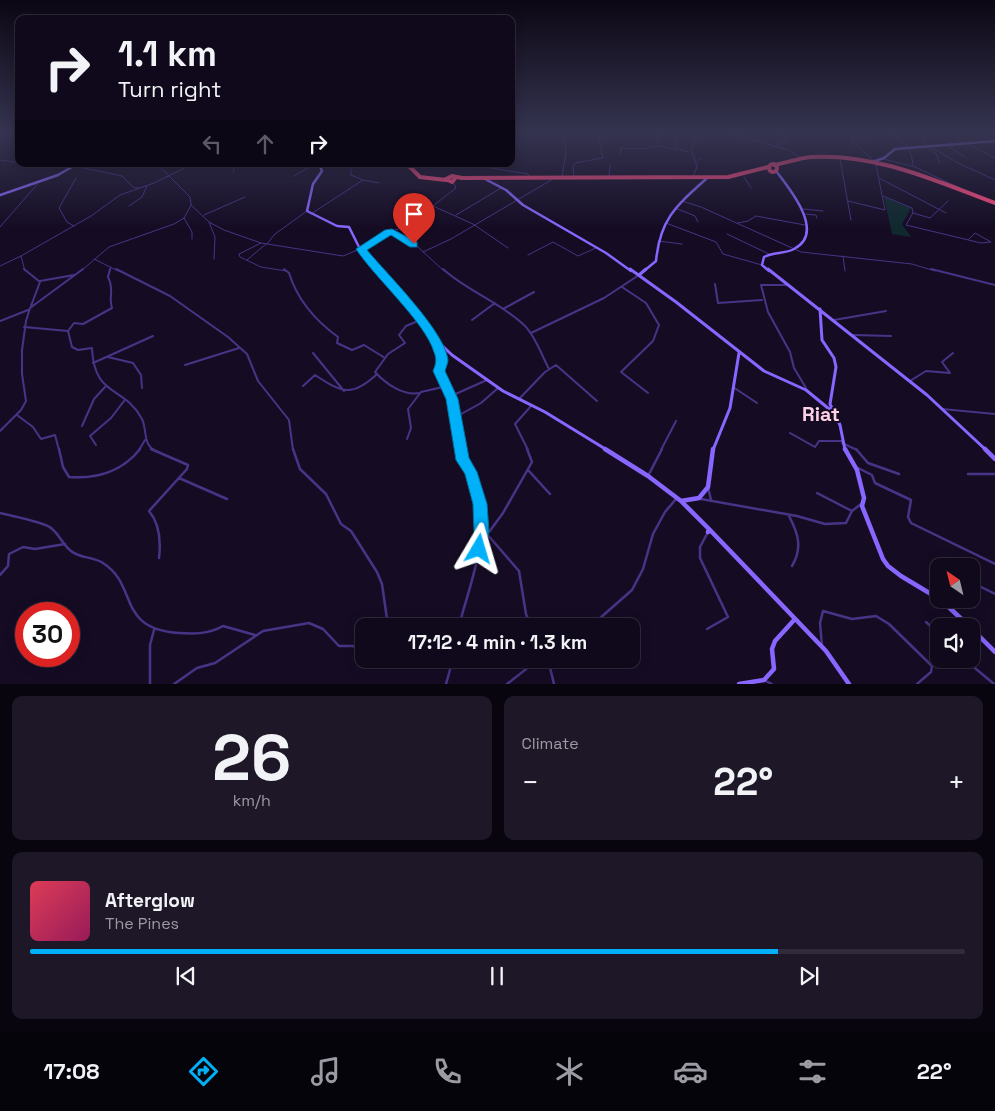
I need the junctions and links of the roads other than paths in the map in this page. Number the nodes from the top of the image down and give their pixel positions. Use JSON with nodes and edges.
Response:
{"nodes":[{"id":1,"x":696,"y":163,"type":"edge"},
{"id":2,"x":564,"y":164,"type":"edge"},
{"id":3,"x":574,"y":164,"type":"edge"},
{"id":4,"x":787,"y":164,"type":"edge"},
{"id":5,"x":790,"y":164,"type":"edge"},
{"id":6,"x":841,"y":164,"type":"edge"},
{"id":7,"x":875,"y":164,"type":"edge"},
{"id":8,"x":881,"y":164,"type":"edge"},
{"id":9,"x":905,"y":164,"type":"edge"},
{"id":10,"x":960,"y":164,"type":"edge"},
{"id":11,"x":610,"y":165,"type":"dead end"},
{"id":12,"x":913,"y":166,"type":"joint"},
{"id":13,"x":72,"y":167,"type":"edge"},
{"id":14,"x":79,"y":167,"type":"edge"},
{"id":15,"x":161,"y":167,"type":"edge"},
{"id":16,"x":187,"y":167,"type":"edge"},
{"id":17,"x":234,"y":167,"type":"edge"},
{"id":18,"x":311,"y":167,"type":"edge"},
{"id":19,"x":320,"y":167,"type":"edge"},
{"id":20,"x":412,"y":167,"type":"edge"},
{"id":21,"x":488,"y":167,"type":"joint"},
{"id":22,"x":770,"y":168,"type":"junction"},
{"id":23,"x":776,"y":168,"type":"junction"},
{"id":24,"x":351,"y":170,"type":"dead end"},
{"id":25,"x":233,"y":172,"type":"dead end"},
{"id":26,"x":170,"y":175,"type":"junction"},
{"id":27,"x":294,"y":176,"type":"dead end"},
{"id":28,"x":529,"y":177,"type":"junction"},
{"id":29,"x":562,"y":177,"type":"junction"},
{"id":30,"x":574,"y":177,"type":"junction"},
{"id":31,"x":608,"y":177,"type":"junction"},
{"id":32,"x":693,"y":177,"type":"junction"},
{"id":33,"x":744,"y":177,"type":"junction"},
{"id":34,"x":76,"y":178,"type":"dead end"},
{"id":35,"x":490,"y":178,"type":"junction"},
{"id":36,"x":879,"y":178,"type":"junction"},
{"id":37,"x":455,"y":179,"type":"junction"},
{"id":38,"x":485,"y":179,"type":"junction"},
{"id":39,"x":552,"y":179,"type":"junction"},
{"id":40,"x":706,"y":179,"type":"junction"},
{"id":41,"x":363,"y":180,"type":"junction"},
{"id":42,"x":995,"y":180,"type":"edge"},
{"id":43,"x":40,"y":181,"type":"junction"},
{"id":44,"x":379,"y":182,"type":"dead end"},
{"id":45,"x":147,"y":186,"type":"junction"},
{"id":46,"x":138,"y":188,"type":"junction"},
{"id":47,"x":501,"y":188,"type":"junction"},
{"id":48,"x":752,"y":188,"type":"dead end"},
{"id":49,"x":0,"y":195,"type":"edge"},
{"id":50,"x":883,"y":196,"type":"junction"},
{"id":51,"x":245,"y":198,"type":"dead end"},
{"id":52,"x":516,"y":199,"type":"junction"},
{"id":53,"x":682,"y":201,"type":"junction"},
{"id":54,"x":848,"y":201,"type":"junction"},
{"id":55,"x":948,"y":201,"type":"dead end"},
{"id":56,"x":995,"y":203,"type":"edge"},
{"id":57,"x":192,"y":205,"type":"junction"},
{"id":58,"x":130,"y":206,"type":"dead end"},
{"id":59,"x":433,"y":206,"type":"junction"},
{"id":60,"x":675,"y":208,"type":"junction"},
{"id":61,"x":803,"y":208,"type":"junction"},
{"id":62,"x":939,"y":209,"type":"junction"},
{"id":63,"x":307,"y":211,"type":"junction"},
{"id":64,"x":823,"y":212,"type":"dead end"},
{"id":65,"x":913,"y":213,"type":"junction"},
{"id":66,"x":946,"y":213,"type":"dead end"},
{"id":67,"x":311,"y":214,"type":"junction"},
{"id":68,"x":805,"y":214,"type":"junction"},
{"id":69,"x":204,"y":215,"type":"junction"},
{"id":70,"x":454,"y":215,"type":"junction"},
{"id":71,"x":184,"y":218,"type":"junction"},
{"id":72,"x":817,"y":218,"type":"dead end"},
{"id":73,"x":851,"y":220,"type":"dead end"},
{"id":74,"x":209,"y":222,"type":"junction"},
{"id":75,"x":698,"y":222,"type":"dead end"},
{"id":76,"x":666,"y":223,"type":"junction"},
{"id":77,"x":735,"y":223,"type":"junction"},
{"id":78,"x":410,"y":224,"type":"junction"},
{"id":79,"x":473,"y":224,"type":"junction"},
{"id":80,"x":427,"y":225,"type":"dead end"},
{"id":81,"x":806,"y":225,"type":"junction"},
{"id":82,"x":74,"y":226,"type":"junction"},
{"id":83,"x":0,"y":227,"type":"edge"},
{"id":84,"x":392,"y":232,"type":"junction"},
{"id":85,"x":727,"y":234,"type":"dead end"},
{"id":86,"x":192,"y":239,"type":"dead end"},
{"id":87,"x":969,"y":239,"type":"junction"},
{"id":88,"x":658,"y":241,"type":"junction"},
{"id":89,"x":261,"y":243,"type":"junction"},
{"id":90,"x":266,"y":244,"type":"junction"},
{"id":91,"x":682,"y":244,"type":"dead end"},
{"id":92,"x":508,"y":248,"type":"dead end"},
{"id":93,"x":596,"y":248,"type":"junction"},
{"id":94,"x":360,"y":249,"type":"junction"},
{"id":95,"x":794,"y":250,"type":"junction"},
{"id":96,"x":423,"y":252,"type":"junction"},
{"id":97,"x":769,"y":254,"type":"junction"},
{"id":98,"x":528,"y":255,"type":"dead end"},
{"id":99,"x":21,"y":256,"type":"junction"},
{"id":100,"x":842,"y":256,"type":"junction"},
{"id":101,"x":94,"y":259,"type":"junction"},
{"id":102,"x":214,"y":259,"type":"dead end"},
{"id":103,"x":246,"y":260,"type":"junction"},
{"id":104,"x":762,"y":265,"type":"junction"},
{"id":105,"x":0,"y":266,"type":"edge"},
{"id":106,"x":111,"y":267,"type":"junction"},
{"id":107,"x":845,"y":271,"type":"dead end"},
{"id":108,"x":76,"y":274,"type":"junction"},
{"id":109,"x":639,"y":275,"type":"junction"},
{"id":110,"x":40,"y":282,"type":"junction"},
{"id":111,"x":715,"y":284,"type":"dead end"},
{"id":112,"x":788,"y":285,"type":"junction"},
{"id":113,"x":995,"y":285,"type":"edge"},
{"id":114,"x":622,"y":287,"type":"junction"},
{"id":115,"x":534,"y":292,"type":"dead end"},
{"id":116,"x":762,"y":300,"type":"junction"},
{"id":117,"x":33,"y":301,"type":"junction"},
{"id":118,"x":39,"y":302,"type":"junction"},
{"id":119,"x":495,"y":303,"type":"junction"},
{"id":120,"x":31,"y":306,"type":"junction"},
{"id":121,"x":820,"y":308,"type":"junction"},
{"id":122,"x":504,"y":309,"type":"junction"},
{"id":123,"x":28,"y":310,"type":"junction"},
{"id":124,"x":886,"y":310,"type":"dead end"},
{"id":125,"x":419,"y":320,"type":"junction"},
{"id":126,"x":472,"y":320,"type":"dead end"},
{"id":127,"x":834,"y":320,"type":"junction"},
{"id":128,"x":0,"y":322,"type":"edge"},
{"id":129,"x":24,"y":327,"type":"junction"},
{"id":130,"x":68,"y":331,"type":"junction"},
{"id":131,"x":531,"y":333,"type":"junction"},
{"id":132,"x":431,"y":335,"type":"junction"},
{"id":133,"x":854,"y":335,"type":"junction"},
{"id":134,"x":153,"y":336,"type":"dead end"},
{"id":135,"x":891,"y":336,"type":"dead end"},
{"id":136,"x":239,"y":348,"type":"junction"},
{"id":137,"x":313,"y":353,"type":"dead end"},
{"id":138,"x":739,"y":353,"type":"junction"},
{"id":139,"x":953,"y":353,"type":"dead end"},
{"id":140,"x":108,"y":357,"type":"junction"},
{"id":141,"x":385,"y":358,"type":"junction"},
{"id":142,"x":93,"y":363,"type":"junction"},
{"id":143,"x":184,"y":365,"type":"dead end"},
{"id":144,"x":549,"y":369,"type":"junction"},
{"id":145,"x":376,"y":375,"type":"junction"},
{"id":146,"x":487,"y":380,"type":"junction"},
{"id":147,"x":910,"y":381,"type":"junction"},
{"id":148,"x":303,"y":386,"type":"dead end"},
{"id":149,"x":447,"y":386,"type":"junction"},
{"id":150,"x":104,"y":387,"type":"junction"},
{"id":151,"x":733,"y":387,"type":"junction"},
{"id":152,"x":142,"y":388,"type":"dead end"},
{"id":153,"x":498,"y":388,"type":"junction"},
{"id":154,"x":344,"y":391,"type":"junction"},
{"id":155,"x":807,"y":391,"type":"junction"},
{"id":156,"x":648,"y":393,"type":"dead end"},
{"id":157,"x":420,"y":394,"type":"junction"},
{"id":158,"x":451,"y":396,"type":"junction"},
{"id":159,"x":519,"y":399,"type":"junction"},
{"id":160,"x":124,"y":401,"type":"junction"},
{"id":161,"x":597,"y":401,"type":"dead end"},
{"id":162,"x":757,"y":403,"type":"dead end"},
{"id":163,"x":532,"y":405,"type":"junction"},
{"id":164,"x":942,"y":409,"type":"junction"},
{"id":165,"x":834,"y":413,"type":"junction"},
{"id":166,"x":995,"y":414,"type":"edge"},
{"id":167,"x":18,"y":415,"type":"junction"},
{"id":168,"x":454,"y":418,"type":"junction"},
{"id":169,"x":676,"y":421,"type":"dead end"},
{"id":170,"x":82,"y":426,"type":"dead end"},
{"id":171,"x":0,"y":431,"type":"edge"},
{"id":172,"x":790,"y":433,"type":"dead end"},
{"id":173,"x":407,"y":439,"type":"dead end"},
{"id":174,"x":145,"y":440,"type":"junction"},
{"id":175,"x":842,"y":442,"type":"junction"},
{"id":176,"x":96,"y":445,"type":"dead end"},
{"id":177,"x":995,"y":459,"type":"edge"},
{"id":178,"x":856,"y":467,"type":"junction"},
{"id":179,"x":528,"y":470,"type":"junction"},
{"id":180,"x":899,"y":474,"type":"dead end"},
{"id":181,"x":968,"y":474,"type":"dead end"},
{"id":182,"x":995,"y":474,"type":"edge"},
{"id":183,"x":648,"y":476,"type":"junction"},
{"id":184,"x":179,"y":478,"type":"junction"},
{"id":185,"x":708,"y":488,"type":"junction"},
{"id":186,"x":817,"y":493,"type":"dead end"},
{"id":187,"x":550,"y":494,"type":"dead end"},
{"id":188,"x":699,"y":498,"type":"junction"},
{"id":189,"x":227,"y":499,"type":"dead end"},
{"id":190,"x":676,"y":499,"type":"junction"},
{"id":191,"x":711,"y":500,"type":"junction"},
{"id":192,"x":681,"y":501,"type":"junction"},
{"id":193,"x":863,"y":503,"type":"junction"},
{"id":194,"x":852,"y":511,"type":"junction"},
{"id":195,"x":0,"y":513,"type":"edge"},
{"id":196,"x":789,"y":516,"type":"junction"},
{"id":197,"x":709,"y":531,"type":"junction"},
{"id":198,"x":481,"y":532,"type":"junction"},
{"id":199,"x":486,"y":533,"type":"junction"},
{"id":200,"x":65,"y":544,"type":"junction"},
{"id":201,"x":160,"y":558,"type":"dead end"},
{"id":202,"x":995,"y":564,"type":"edge"},
{"id":203,"x":792,"y":566,"type":"dead end"},
{"id":204,"x":0,"y":575,"type":"edge"},
{"id":205,"x":980,"y":586,"type":"edge"},
{"id":206,"x":930,"y":591,"type":"edge"},
{"id":207,"x":995,"y":594,"type":"edge"},
{"id":208,"x":950,"y":608,"type":"edge"},
{"id":209,"x":387,"y":618,"type":"edge"},
{"id":210,"x":462,"y":618,"type":"edge"},
{"id":211,"x":528,"y":618,"type":"edge"},
{"id":212,"x":600,"y":618,"type":"edge"},
{"id":213,"x":961,"y":618,"type":"edge"},
{"id":214,"x":795,"y":619,"type":"junction"},
{"id":215,"x":926,"y":622,"type":"dead end"},
{"id":216,"x":930,"y":626,"type":"edge"},
{"id":217,"x":708,"y":629,"type":"dead end"},
{"id":218,"x":154,"y":630,"type":"junction"},
{"id":219,"x":255,"y":635,"type":"junction"},
{"id":220,"x":980,"y":637,"type":"edge"},
{"id":221,"x":355,"y":647,"type":"edge"},
{"id":222,"x":826,"y":651,"type":"junction"},
{"id":223,"x":995,"y":652,"type":"edge"},
{"id":224,"x":450,"y":668,"type":"edge"},
{"id":225,"x":527,"y":668,"type":"edge"},
{"id":226,"x":550,"y":668,"type":"edge"},
{"id":227,"x":975,"y":668,"type":"edge"},
{"id":228,"x":764,"y":680,"type":"junction"},
{"id":229,"x":150,"y":684,"type":"edge"},
{"id":230,"x":174,"y":684,"type":"edge"},
{"id":231,"x":446,"y":684,"type":"edge"},
{"id":232,"x":507,"y":684,"type":"edge"},
{"id":233,"x":554,"y":684,"type":"edge"},
{"id":234,"x":739,"y":684,"type":"edge"},
{"id":235,"x":772,"y":684,"type":"edge"},
{"id":236,"x":850,"y":684,"type":"edge"},
{"id":237,"x":917,"y":684,"type":"edge"},
{"id":238,"x":994,"y":684,"type":"edge"}],
"edges":[{"from":1,"to":32,"type":"street"},
{"from":2,"to":29,"type":"street"},
{"from":3,"to":30,"type":"street"},
{"from":4,"to":23,"type":"highway"},
{"from":5,"to":23,"type":"highway"},
{"from":6,"to":54,"type":"street"},
{"from":7,"to":36,"type":"street"},
{"from":8,"to":56,"type":"highway"},
{"from":9,"to":12,"type":"street"},
{"from":10,"to":42,"type":"street"},
{"from":11,"to":31,"type":"street"},
{"from":12,"to":56,"type":"street"},
{"from":13,"to":43,"type":"street"},
{"from":14,"to":46,"type":"street"},
{"from":15,"to":26,"type":"street"},
{"from":16,"to":26,"type":"street"},
{"from":17,"to":25,"type":"street"},
{"from":18,"to":27,"type":"street"},
{"from":19,"to":63,"type":"street"},
{"from":20,"to":37,"type":"highway"},
{"from":21,"to":28,"type":"street"},
{"from":21,"to":35,"type":"street"},
{"from":22,"to":23,"type":"highway"},
{"from":22,"to":32,"type":"highway"},
{"from":22,"to":33,"type":"highway"},
{"from":23,"to":61,"type":"street"},
{"from":24,"to":41,"type":"street"},
{"from":26,"to":45,"type":"street"},
{"from":26,"to":57,"type":"street"},
{"from":28,"to":29,"type":"highway"},
{"from":28,"to":35,"type":"highway"},
{"from":29,"to":30,"type":"highway"},
{"from":30,"to":31,"type":"highway"},
{"from":31,"to":32,"type":"highway"},
{"from":33,"to":40,"type":"highway"},
{"from":33,"to":48,"type":"street"},
{"from":34,"to":82,"type":"street"},
{"from":35,"to":37,"type":"highway"},
{"from":36,"to":50,"type":"street"},
{"from":36,"to":62,"type":"street"},
{"from":37,"to":38,"type":"highway"},
{"from":37,"to":59,"type":"street"},
{"from":38,"to":39,"type":"highway"},
{"from":38,"to":47,"type":"street"},
{"from":39,"to":40,"type":"highway"},
{"from":39,"to":52,"type":"street"},
{"from":40,"to":53,"type":"street"},
{"from":41,"to":44,"type":"street"},
{"from":41,"to":67,"type":"street"},
{"from":43,"to":49,"type":"street"},
{"from":43,"to":83,"type":"street"},
{"from":45,"to":46,"type":"street"},
{"from":45,"to":58,"type":"street"},
{"from":46,"to":82,"type":"street"},
{"from":47,"to":52,"type":"street"},
{"from":47,"to":70,"type":"street"},
{"from":50,"to":54,"type":"street"},
{"from":50,"to":65,"type":"street"},
{"from":51,"to":69,"type":"street"},
{"from":52,"to":79,"type":"street"},
{"from":52,"to":93,"type":"street"},
{"from":53,"to":60,"type":"street"},
{"from":53,"to":77,"type":"street"},
{"from":54,"to":73,"type":"street"},
{"from":55,"to":62,"type":"street"},
{"from":57,"to":69,"type":"street"},
{"from":57,"to":71,"type":"street"},
{"from":59,"to":70,"type":"street"},
{"from":59,"to":78,"type":"street"},
{"from":60,"to":75,"type":"street"},
{"from":60,"to":76,"type":"street"},
{"from":61,"to":64,"type":"street"},
{"from":61,"to":68,"type":"street"},
{"from":62,"to":65,"type":"street"},
{"from":62,"to":66,"type":"street"},
{"from":63,"to":67,"type":"street"},
{"from":63,"to":90,"type":"street"},
{"from":65,"to":87,"type":"street"},
{"from":67,"to":94,"type":"street"},
{"from":68,"to":72,"type":"street"},
{"from":68,"to":81,"type":"street"},
{"from":69,"to":74,"type":"street"},
{"from":70,"to":79,"type":"street"},
{"from":71,"to":86,"type":"street"},
{"from":71,"to":101,"type":"street"},
{"from":74,"to":89,"type":"street"},
{"from":74,"to":102,"type":"street"},
{"from":76,"to":88,"type":"street"},
{"from":76,"to":104,"type":"street"},
{"from":77,"to":81,"type":"street"},
{"from":77,"to":95,"type":"street"},
{"from":78,"to":80,"type":"street"},
{"from":78,"to":84,"type":"street"},
{"from":79,"to":92,"type":"street"},
{"from":79,"to":96,"type":"street"},
{"from":81,"to":95,"type":"street"},
{"from":82,"to":99,"type":"street"},
{"from":84,"to":94,"type":"street"},
{"from":84,"to":96,"type":"street"},
{"from":85,"to":97,"type":"street"},
{"from":87,"to":87,"type":"street"},
{"from":88,"to":91,"type":"street"},
{"from":88,"to":109,"type":"street"},
{"from":89,"to":90,"type":"street"},
{"from":89,"to":103,"type":"street"},
{"from":90,"to":94,"type":"street"},
{"from":90,"to":103,"type":"street"},
{"from":93,"to":98,"type":"street"},
{"from":93,"to":109,"type":"street"},
{"from":94,"to":125,"type":"street"},
{"from":95,"to":97,"type":"street"},
{"from":95,"to":100,"type":"street"},
{"from":96,"to":119,"type":"street"},
{"from":97,"to":104,"type":"street"},
{"from":99,"to":105,"type":"street"},
{"from":99,"to":110,"type":"street"},
{"from":100,"to":107,"type":"street"},
{"from":100,"to":113,"type":"street"},
{"from":101,"to":106,"type":"street"},
{"from":101,"to":108,"type":"street"},
{"from":103,"to":141,"type":"street"},
{"from":104,"to":112,"type":"street"},
{"from":106,"to":130,"type":"street"},
{"from":106,"to":136,"type":"street"},
{"from":108,"to":110,"type":"street"},
{"from":108,"to":118,"type":"street"},
{"from":109,"to":114,"type":"street"},
{"from":109,"to":138,"type":"street"},
{"from":110,"to":117,"type":"street"},
{"from":111,"to":116,"type":"street"},
{"from":112,"to":116,"type":"street"},
{"from":112,"to":121,"type":"street"},
{"from":114,"to":131,"type":"street"},
{"from":114,"to":156,"type":"street"},
{"from":115,"to":122,"type":"street"},
{"from":116,"to":155,"type":"street"},
{"from":117,"to":118,"type":"street"},
{"from":117,"to":120,"type":"street"},
{"from":118,"to":120,"type":"street"},
{"from":119,"to":122,"type":"street"},
{"from":119,"to":126,"type":"street"},
{"from":120,"to":123,"type":"street"},
{"from":121,"to":127,"type":"street"},
{"from":121,"to":165,"type":"street"},
{"from":122,"to":131,"type":"street"},
{"from":123,"to":128,"type":"street"},
{"from":123,"to":129,"type":"street"},
{"from":124,"to":127,"type":"street"},
{"from":125,"to":132,"type":"street"},
{"from":125,"to":141,"type":"street"},
{"from":127,"to":133,"type":"street"},
{"from":129,"to":130,"type":"street"},
{"from":129,"to":167,"type":"street"},
{"from":130,"to":142,"type":"street"},
{"from":131,"to":144,"type":"street"},
{"from":132,"to":146,"type":"street"},
{"from":132,"to":149,"type":"street"},
{"from":133,"to":135,"type":"street"},
{"from":133,"to":147,"type":"street"},
{"from":134,"to":140,"type":"street"},
{"from":136,"to":143,"type":"street"},
{"from":136,"to":209,"type":"street"},
{"from":137,"to":154,"type":"street"},
{"from":138,"to":151,"type":"street"},
{"from":138,"to":155,"type":"street"},
{"from":139,"to":147,"type":"street"},
{"from":140,"to":142,"type":"street"},
{"from":140,"to":152,"type":"street"},
{"from":141,"to":145,"type":"street"},
{"from":142,"to":150,"type":"street"},
{"from":144,"to":159,"type":"street"},
{"from":144,"to":161,"type":"street"},
{"from":145,"to":154,"type":"street"},
{"from":145,"to":157,"type":"street"},
{"from":146,"to":153,"type":"street"},
{"from":146,"to":158,"type":"street"},
{"from":147,"to":164,"type":"street"},
{"from":148,"to":154,"type":"street"},
{"from":149,"to":157,"type":"street"},
{"from":149,"to":158,"type":"street"},
{"from":150,"to":160,"type":"street"},
{"from":150,"to":170,"type":"street"},
{"from":151,"to":162,"type":"street"},
{"from":151,"to":185,"type":"street"},
{"from":153,"to":159,"type":"street"},
{"from":153,"to":168,"type":"street"},
{"from":155,"to":165,"type":"street"},
{"from":157,"to":173,"type":"street"},
{"from":158,"to":168,"type":"street"},
{"from":159,"to":163,"type":"street"},
{"from":160,"to":174,"type":"street"},
{"from":160,"to":176,"type":"street"},
{"from":163,"to":179,"type":"street"},
{"from":163,"to":183,"type":"street"},
{"from":164,"to":166,"type":"street"},
{"from":164,"to":177,"type":"street"},
{"from":165,"to":175,"type":"street"},
{"from":167,"to":171,"type":"street"},
{"from":167,"to":174,"type":"street"},
{"from":168,"to":198,"type":"street"},
{"from":169,"to":183,"type":"street"},
{"from":172,"to":175,"type":"street"},
{"from":174,"to":184,"type":"street"},
{"from":175,"to":178,"type":"street"},
{"from":175,"to":180,"type":"street"},
{"from":178,"to":193,"type":"street"},
{"from":178,"to":202,"type":"street"},
{"from":179,"to":187,"type":"street"},
{"from":179,"to":199,"type":"street"},
{"from":181,"to":182,"type":"street"},
{"from":183,"to":190,"type":"street"},
{"from":184,"to":189,"type":"street"},
{"from":184,"to":201,"type":"street"},
{"from":185,"to":188,"type":"street"},
{"from":185,"to":191,"type":"street"},
{"from":186,"to":194,"type":"street"},
{"from":188,"to":191,"type":"street"},
{"from":188,"to":192,"type":"street"},
{"from":190,"to":192,"type":"street"},
{"from":190,"to":212,"type":"street"},
{"from":191,"to":196,"type":"street"},
{"from":192,"to":197,"type":"street"},
{"from":193,"to":194,"type":"street"},
{"from":193,"to":206,"type":"street"},
{"from":194,"to":196,"type":"street"},
{"from":195,"to":200,"type":"street"},
{"from":196,"to":203,"type":"street"},
{"from":197,"to":214,"type":"street"},
{"from":197,"to":217,"type":"street"},
{"from":198,"to":199,"type":"street"},
{"from":198,"to":210,"type":"street"},
{"from":199,"to":211,"type":"street"},
{"from":200,"to":204,"type":"street"},
{"from":200,"to":218,"type":"street"},
{"from":205,"to":207,"type":"street"},
{"from":208,"to":213,"type":"street"},
{"from":214,"to":222,"type":"street"},
{"from":214,"to":228,"type":"street"},
{"from":215,"to":216,"type":"street"},
{"from":218,"to":219,"type":"street"},
{"from":218,"to":229,"type":"street"},
{"from":219,"to":221,"type":"street"},
{"from":219,"to":230,"type":"street"},
{"from":220,"to":223,"type":"street"},
{"from":222,"to":236,"type":"street"},
{"from":222,"to":237,"type":"street"},
{"from":224,"to":231,"type":"street"},
{"from":225,"to":232,"type":"street"},
{"from":226,"to":233,"type":"street"},
{"from":227,"to":238,"type":"street"},
{"from":228,"to":234,"type":"street"},
{"from":228,"to":235,"type":"street"}]}
